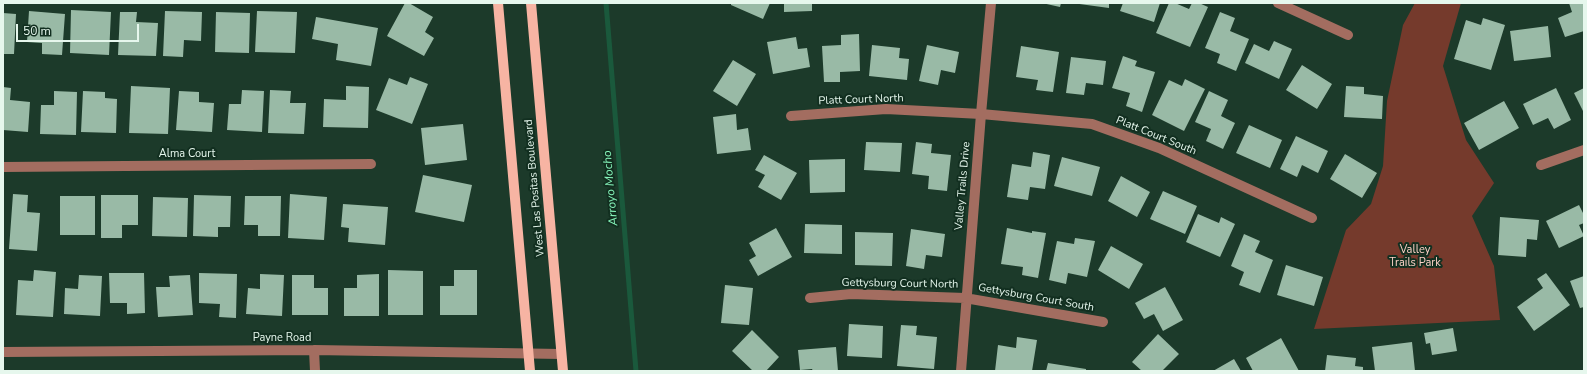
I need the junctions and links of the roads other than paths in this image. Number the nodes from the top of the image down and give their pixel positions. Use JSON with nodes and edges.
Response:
{"nodes":[{"id":1,"x":498,"y":3,"type":"edge"},
{"id":2,"x":531,"y":3,"type":"edge"},
{"id":3,"x":991,"y":3,"type":"edge"},
{"id":4,"x":1278,"y":3,"type":"edge"},
{"id":5,"x":1348,"y":35,"type":"dead end"},
{"id":6,"x":981,"y":114,"type":"junction"},
{"id":7,"x":791,"y":116,"type":"dead end"},
{"id":8,"x":1584,"y":150,"type":"edge"},
{"id":9,"x":371,"y":164,"type":"dead end"},
{"id":10,"x":1541,"y":165,"type":"dead end"},
{"id":11,"x":3,"y":167,"type":"edge"},
{"id":12,"x":1312,"y":218,"type":"dead end"},
{"id":13,"x":810,"y":298,"type":"dead end"},
{"id":14,"x":966,"y":298,"type":"junction"},
{"id":15,"x":1103,"y":322,"type":"dead end"},
{"id":16,"x":314,"y":350,"type":"junction"},
{"id":17,"x":3,"y":352,"type":"edge"},
{"id":18,"x":529,"y":354,"type":"junction"},
{"id":19,"x":561,"y":354,"type":"junction"},
{"id":20,"x":315,"y":371,"type":"edge"},
{"id":21,"x":530,"y":371,"type":"edge"},
{"id":22,"x":563,"y":371,"type":"edge"},
{"id":23,"x":961,"y":371,"type":"edge"}],
"edges":[{"from":1,"to":18,"type":"main road","name":"West Las Positas Boulevard"},
{"from":2,"to":19,"type":"main road","name":"West Las Positas Boulevard"},
{"from":3,"to":6,"type":"street","name":"Valley Trails Drive"},
{"from":4,"to":5,"type":"street"},
{"from":6,"to":7,"type":"street","name":"Platt Court North"},
{"from":6,"to":12,"type":"street","name":"Platt Court South"},
{"from":6,"to":14,"type":"street","name":"Valley Trails Drive"},
{"from":8,"to":10,"type":"street"},
{"from":9,"to":11,"type":"street","name":"Alma Court"},
{"from":13,"to":14,"type":"street","name":"Gettysburg Court North"},
{"from":14,"to":15,"type":"street","name":"Gettysburg Court South"},
{"from":14,"to":23,"type":"street","name":"Valley Trails Drive"},
{"from":16,"to":17,"type":"street","name":"Payne Road"},
{"from":16,"to":18,"type":"street","name":"Payne Road"},
{"from":16,"to":20,"type":"street"},
{"from":18,"to":19,"type":"street","name":"Payne Road"},
{"from":18,"to":21,"type":"main road","name":"West Las Positas Boulevard"},
{"from":19,"to":22,"type":"main road","name":"West Las Positas Boulevard"}]}
